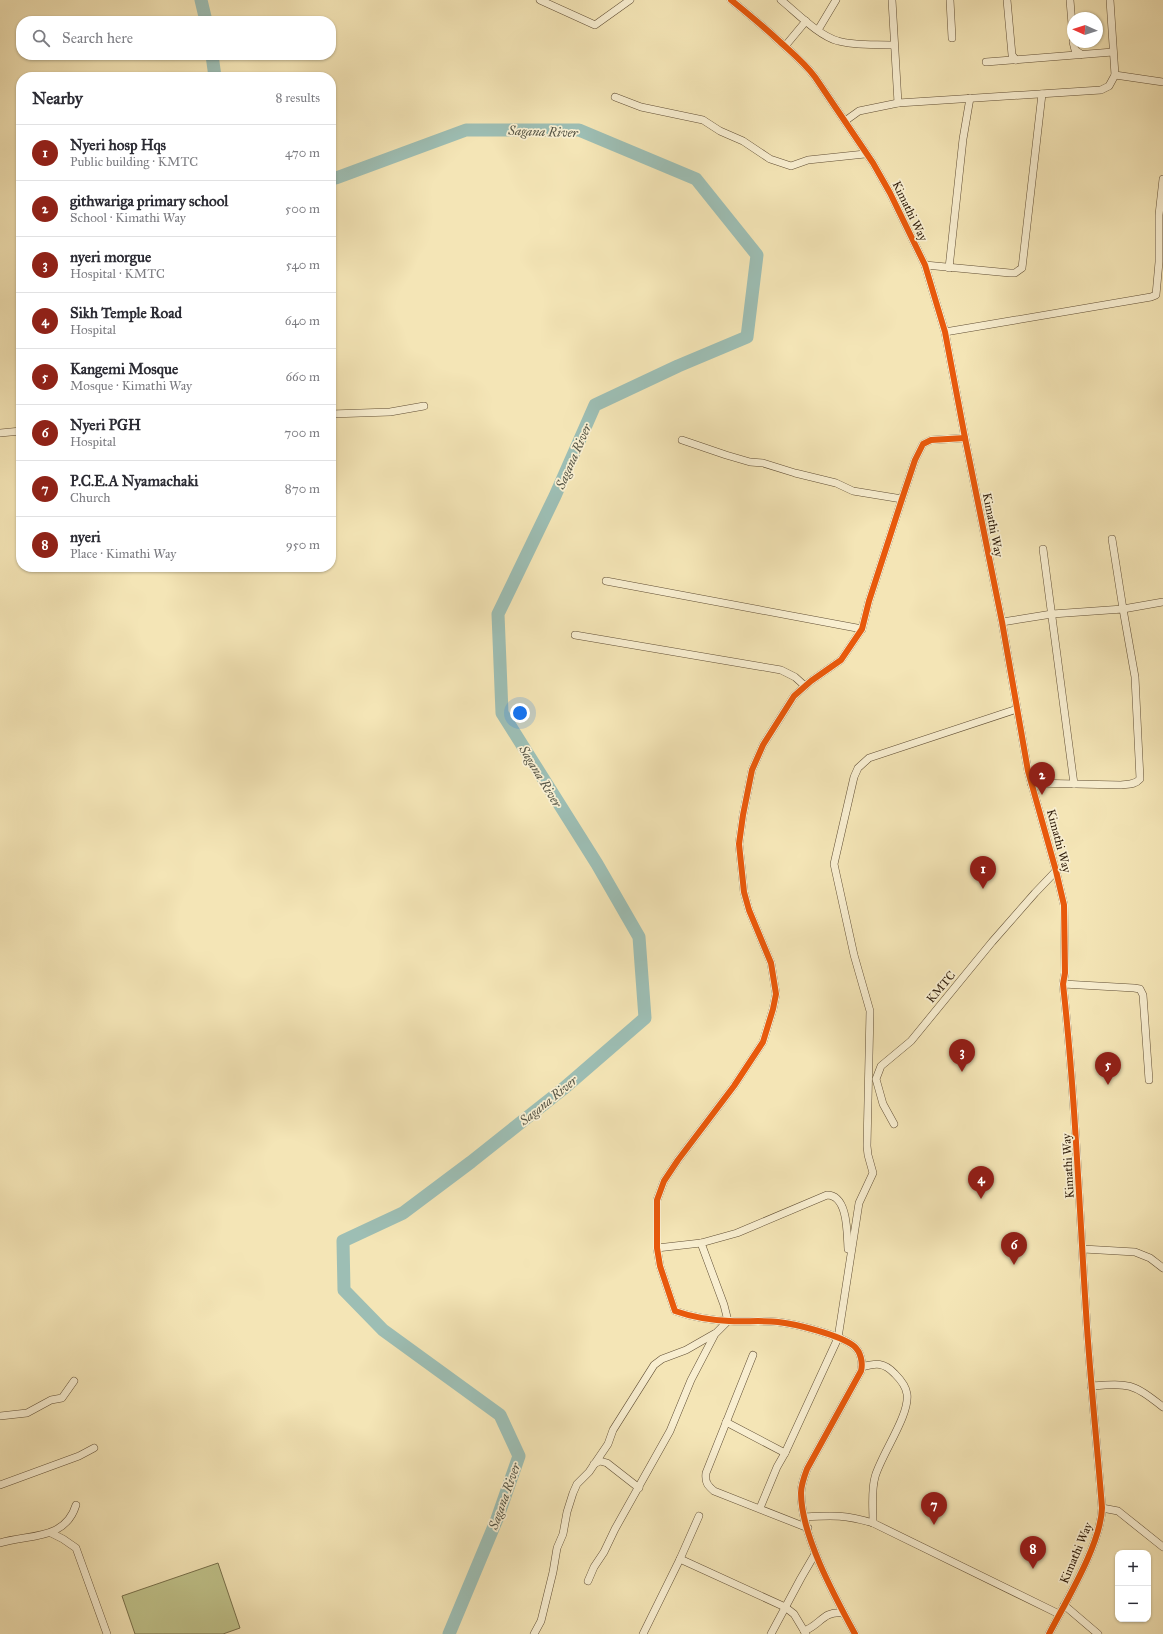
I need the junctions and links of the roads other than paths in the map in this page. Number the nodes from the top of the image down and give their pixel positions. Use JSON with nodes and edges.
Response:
{"nodes":[{"id":1,"x":540,"y":0,"type":"edge"},
{"id":2,"x":630,"y":0,"type":"edge"},
{"id":3,"x":731,"y":0,"type":"edge"},
{"id":4,"x":781,"y":0,"type":"edge"},
{"id":5,"x":836,"y":0,"type":"edge"},
{"id":6,"x":892,"y":0,"type":"edge"},
{"id":7,"x":950,"y":0,"type":"edge"},
{"id":8,"x":1007,"y":0,"type":"edge"},
{"id":9,"x":1070,"y":0,"type":"edge"},
{"id":10,"x":1110,"y":0,"type":"edge"},
{"id":11,"x":1071,"y":12,"type":"edge"},
{"id":12,"x":806,"y":21,"type":"junction"},
{"id":13,"x":818,"y":30,"type":"junction"},
{"id":14,"x":952,"y":38,"type":"dead end"},
{"id":15,"x":786,"y":45,"type":"junction"},
{"id":16,"x":894,"y":45,"type":"junction"},
{"id":17,"x":1074,"y":48,"type":"edge"},
{"id":18,"x":1113,"y":52,"type":"junction"},
{"id":19,"x":1081,"y":54,"type":"junction"},
{"id":20,"x":1016,"y":60,"type":"junction"},
{"id":21,"x":986,"y":62,"type":"dead end"},
{"id":22,"x":1115,"y":75,"type":"junction"},
{"id":23,"x":1163,"y":82,"type":"edge"},
{"id":24,"x":1042,"y":94,"type":"junction"},
{"id":25,"x":615,"y":97,"type":"dead end"},
{"id":26,"x":970,"y":98,"type":"junction"},
{"id":27,"x":898,"y":103,"type":"junction"},
{"id":28,"x":845,"y":121,"type":"junction"},
{"id":29,"x":865,"y":154,"type":"junction"},
{"id":30,"x":1163,"y":179,"type":"edge"},
{"id":31,"x":1161,"y":262,"type":"edge"},
{"id":32,"x":925,"y":265,"type":"junction"},
{"id":33,"x":949,"y":268,"type":"junction"},
{"id":34,"x":945,"y":332,"type":"junction"},
{"id":35,"x":424,"y":406,"type":"dead end"},
{"id":36,"x":336,"y":414,"type":"edge"},
{"id":37,"x":16,"y":431,"type":"edge"},
{"id":38,"x":0,"y":432,"type":"edge"},
{"id":39,"x":965,"y":438,"type":"junction"},
{"id":40,"x":682,"y":440,"type":"dead end"},
{"id":41,"x":902,"y":499,"type":"junction"},
{"id":42,"x":1112,"y":539,"type":"dead end"},
{"id":43,"x":1043,"y":549,"type":"dead end"},
{"id":44,"x":606,"y":581,"type":"dead end"},
{"id":45,"x":1163,"y":602,"type":"edge"},
{"id":46,"x":1124,"y":609,"type":"junction"},
{"id":47,"x":1052,"y":614,"type":"junction"},
{"id":48,"x":1002,"y":622,"type":"junction"},
{"id":49,"x":862,"y":629,"type":"junction"},
{"id":50,"x":574,"y":635,"type":"dead end"},
{"id":51,"x":804,"y":686,"type":"junction"},
{"id":52,"x":1017,"y":709,"type":"junction"},
{"id":53,"x":1032,"y":783,"type":"junction"},
{"id":54,"x":1074,"y":784,"type":"junction"},
{"id":55,"x":1056,"y":871,"type":"junction"},
{"id":56,"x":1063,"y":984,"type":"junction"},
{"id":57,"x":1149,"y":1080,"type":"dead end"},
{"id":58,"x":894,"y":1124,"type":"dead end"},
{"id":59,"x":701,"y":1243,"type":"junction"},
{"id":60,"x":657,"y":1248,"type":"junction"},
{"id":61,"x":1083,"y":1248,"type":"junction"},
{"id":62,"x":850,"y":1259,"type":"junction"},
{"id":63,"x":1163,"y":1268,"type":"edge"},
{"id":64,"x":728,"y":1321,"type":"junction"},
{"id":65,"x":715,"y":1334,"type":"junction"},
{"id":66,"x":838,"y":1338,"type":"junction"},
{"id":67,"x":754,"y":1355,"type":"dead end"},
{"id":68,"x":862,"y":1367,"type":"junction"},
{"id":69,"x":74,"y":1381,"type":"dead end"},
{"id":70,"x":1092,"y":1386,"type":"junction"},
{"id":71,"x":1163,"y":1407,"type":"edge"},
{"id":72,"x":0,"y":1416,"type":"edge"},
{"id":73,"x":726,"y":1422,"type":"junction"},
{"id":74,"x":94,"y":1448,"type":"dead end"},
{"id":75,"x":785,"y":1453,"type":"junction"},
{"id":76,"x":594,"y":1464,"type":"junction"},
{"id":77,"x":0,"y":1485,"type":"edge"},
{"id":78,"x":639,"y":1488,"type":"junction"},
{"id":79,"x":76,"y":1505,"type":"dead end"},
{"id":80,"x":760,"y":1508,"type":"junction"},
{"id":81,"x":1102,"y":1508,"type":"junction"},
{"id":82,"x":699,"y":1516,"type":"dead end"},
{"id":83,"x":805,"y":1517,"type":"junction"},
{"id":84,"x":873,"y":1523,"type":"junction"},
{"id":85,"x":808,"y":1528,"type":"junction"},
{"id":86,"x":51,"y":1533,"type":"junction"},
{"id":87,"x":0,"y":1543,"type":"edge"},
{"id":88,"x":1163,"y":1548,"type":"edge"},
{"id":89,"x":815,"y":1554,"type":"junction"},
{"id":90,"x":680,"y":1559,"type":"junction"},
{"id":91,"x":588,"y":1581,"type":"dead end"},
{"id":92,"x":1064,"y":1605,"type":"junction"},
{"id":93,"x":785,"y":1607,"type":"junction"},
{"id":94,"x":844,"y":1613,"type":"junction"},
{"id":95,"x":1059,"y":1614,"type":"junction"},
{"id":96,"x":805,"y":1632,"type":"edge"},
{"id":97,"x":107,"y":1634,"type":"edge"},
{"id":98,"x":534,"y":1634,"type":"edge"},
{"id":99,"x":643,"y":1634,"type":"edge"},
{"id":100,"x":771,"y":1634,"type":"edge"},
{"id":101,"x":855,"y":1634,"type":"edge"},
{"id":102,"x":1049,"y":1634,"type":"edge"},
{"id":103,"x":1098,"y":1634,"type":"edge"}],
"edges":[{"from":1,"to":2,"type":"street"},
{"from":3,"to":15,"type":"street","name":"Kimathi Way"},
{"from":4,"to":12,"type":"street"},
{"from":5,"to":13,"type":"street"},
{"from":6,"to":16,"type":"street"},
{"from":7,"to":14,"type":"street"},
{"from":8,"to":20,"type":"street"},
{"from":9,"to":11,"type":"street"},
{"from":10,"to":18,"type":"street"},
{"from":12,"to":13,"type":"street"},
{"from":12,"to":15,"type":"street"},
{"from":13,"to":16,"type":"street"},
{"from":15,"to":28,"type":"street","name":"Kimathi Way"},
{"from":16,"to":27,"type":"street"},
{"from":17,"to":19,"type":"street"},
{"from":18,"to":19,"type":"street"},
{"from":18,"to":22,"type":"street"},
{"from":19,"to":20,"type":"street"},
{"from":20,"to":21,"type":"street"},
{"from":22,"to":23,"type":"street"},
{"from":22,"to":24,"type":"street"},
{"from":24,"to":26,"type":"street"},
{"from":24,"to":33,"type":"street"},
{"from":25,"to":29,"type":"street"},
{"from":26,"to":27,"type":"street"},
{"from":26,"to":33,"type":"street"},
{"from":27,"to":28,"type":"street"},
{"from":28,"to":29,"type":"street","name":"Kimathi Way"},
{"from":29,"to":32,"type":"street","name":"Kimathi Way"},
{"from":30,"to":31,"type":"street"},
{"from":31,"to":34,"type":"street"},
{"from":32,"to":33,"type":"street"},
{"from":32,"to":34,"type":"street","name":"Kimathi Way"},
{"from":34,"to":39,"type":"street","name":"Kimathi Way"},
{"from":35,"to":36,"type":"street"},
{"from":37,"to":38,"type":"street"},
{"from":39,"to":41,"type":"street"},
{"from":39,"to":48,"type":"street","name":"Kimathi Way"},
{"from":40,"to":41,"type":"street"},
{"from":41,"to":49,"type":"street"},
{"from":42,"to":46,"type":"street"},
{"from":43,"to":47,"type":"street"},
{"from":44,"to":49,"type":"street"},
{"from":45,"to":46,"type":"street"},
{"from":46,"to":47,"type":"street"},
{"from":46,"to":54,"type":"street"},
{"from":47,"to":48,"type":"street"},
{"from":47,"to":54,"type":"street"},
{"from":48,"to":52,"type":"street","name":"Kimathi Way"},
{"from":49,"to":51,"type":"street"},
{"from":50,"to":51,"type":"street"},
{"from":51,"to":60,"type":"street"},
{"from":52,"to":53,"type":"street","name":"Kimathi Way"},
{"from":52,"to":62,"type":"street"},
{"from":53,"to":54,"type":"street"},
{"from":53,"to":55,"type":"street","name":"Kimathi Way"},
{"from":55,"to":56,"type":"street","name":"Kimathi Way"},
{"from":55,"to":58,"type":"street","name":"KMTC"},
{"from":56,"to":57,"type":"street"},
{"from":56,"to":61,"type":"street","name":"Kimathi Way"},
{"from":59,"to":60,"type":"street"},
{"from":59,"to":62,"type":"street"},
{"from":59,"to":64,"type":"street"},
{"from":60,"to":64,"type":"street"},
{"from":61,"to":63,"type":"street"},
{"from":61,"to":70,"type":"street","name":"Kimathi Way"},
{"from":62,"to":66,"type":"street"},
{"from":64,"to":65,"type":"street"},
{"from":64,"to":66,"type":"street"},
{"from":65,"to":76,"type":"street"},
{"from":65,"to":78,"type":"street"},
{"from":66,"to":68,"type":"street"},
{"from":66,"to":75,"type":"street"},
{"from":67,"to":73,"type":"street"},
{"from":68,"to":83,"type":"street"},
{"from":68,"to":84,"type":"street"},
{"from":69,"to":72,"type":"street"},
{"from":70,"to":71,"type":"street"},
{"from":70,"to":81,"type":"street","name":"Kimathi Way"},
{"from":73,"to":75,"type":"street"},
{"from":73,"to":80,"type":"street"},
{"from":74,"to":77,"type":"street"},
{"from":75,"to":80,"type":"street"},
{"from":76,"to":78,"type":"street"},
{"from":76,"to":98,"type":"street"},
{"from":78,"to":91,"type":"street"},
{"from":79,"to":86,"type":"street"},
{"from":80,"to":85,"type":"street"},
{"from":81,"to":88,"type":"street"},
{"from":81,"to":92,"type":"street","name":"Kimathi Way"},
{"from":82,"to":90,"type":"street"},
{"from":83,"to":84,"type":"street"},
{"from":83,"to":85,"type":"street"},
{"from":84,"to":95,"type":"street"},
{"from":85,"to":89,"type":"street"},
{"from":86,"to":87,"type":"street"},
{"from":86,"to":97,"type":"street"},
{"from":89,"to":93,"type":"street"},
{"from":89,"to":94,"type":"street"},
{"from":90,"to":93,"type":"street"},
{"from":90,"to":99,"type":"street"},
{"from":92,"to":95,"type":"street","name":"Kimathi Way"},
{"from":92,"to":103,"type":"street"},
{"from":93,"to":96,"type":"street"},
{"from":93,"to":100,"type":"street"},
{"from":94,"to":96,"type":"street"},
{"from":94,"to":101,"type":"street"},
{"from":95,"to":102,"type":"street","name":"Kimathi Way"}]}
